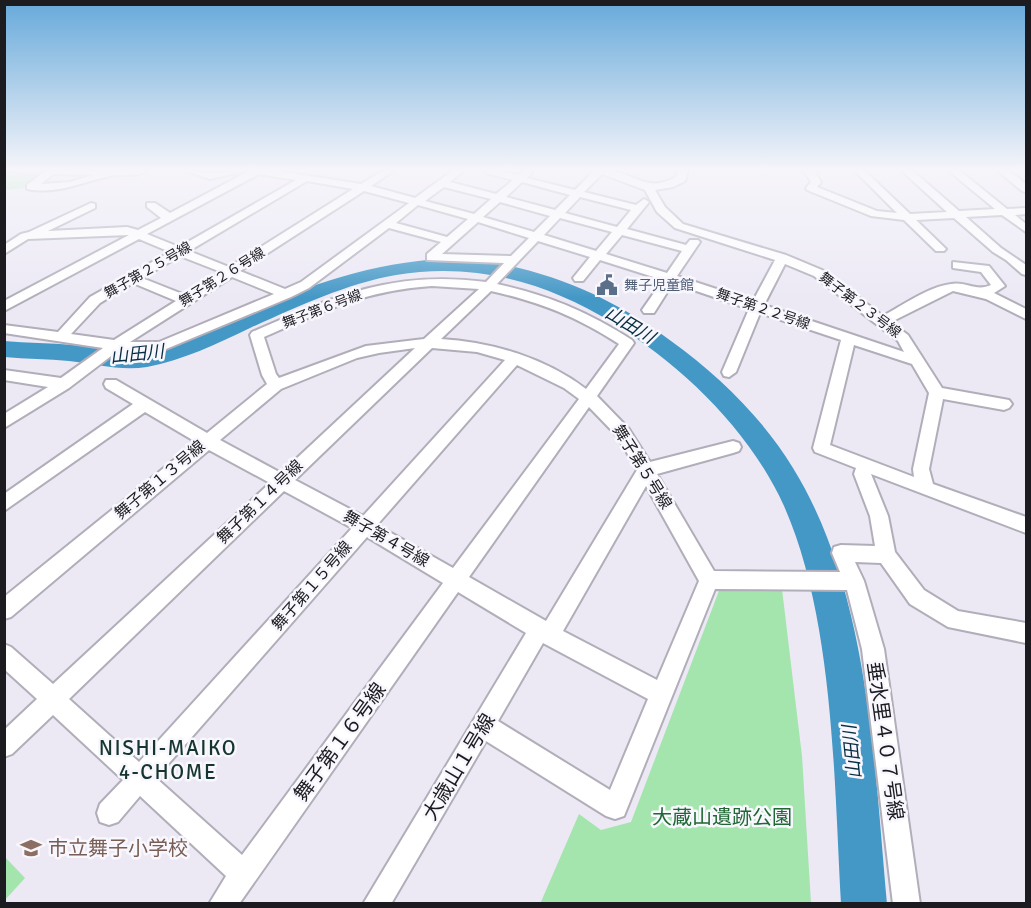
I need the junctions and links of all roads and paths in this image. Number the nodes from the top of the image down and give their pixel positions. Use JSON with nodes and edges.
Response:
{"nodes":[{"id":1,"x":75,"y":213,"type":"edge"},
{"id":2,"x":163,"y":213,"type":"edge"},
{"id":3,"x":178,"y":213,"type":"edge"},
{"id":4,"x":245,"y":213,"type":"edge"},
{"id":5,"x":322,"y":213,"type":"edge"},
{"id":6,"x":402,"y":213,"type":"edge"},
{"id":7,"x":459,"y":213,"type":"edge"},
{"id":8,"x":481,"y":213,"type":"edge"},
{"id":9,"x":634,"y":213,"type":"edge"},
{"id":10,"x":665,"y":213,"type":"edge"},
{"id":11,"x":873,"y":213,"type":"edge"},
{"id":12,"x":903,"y":213,"type":"edge"},
{"id":13,"x":984,"y":213,"type":"edge"},
{"id":14,"x":1008,"y":213,"type":"edge"},
{"id":15,"x":557,"y":214,"type":"joint"},
{"id":16,"x":957,"y":215,"type":"junction"},
{"id":17,"x":907,"y":217,"type":"junction"},
{"id":18,"x":169,"y":218,"type":"junction"},
{"id":19,"x":476,"y":218,"type":"junction"},
{"id":20,"x":388,"y":224,"type":"junction"},
{"id":21,"x":1026,"y":228,"type":"edge"},
{"id":22,"x":620,"y":231,"type":"junction"},
{"id":23,"x":700,"y":234,"type":"junction"},
{"id":24,"x":28,"y":235,"type":"junction"},
{"id":25,"x":138,"y":235,"type":"junction"},
{"id":26,"x":536,"y":237,"type":"junction"},
{"id":27,"x":449,"y":241,"type":"junction"},
{"id":28,"x":940,"y":249,"type":"dead end"},
{"id":29,"x":690,"y":250,"type":"junction"},
{"id":30,"x":4,"y":251,"type":"edge"},
{"id":31,"x":180,"y":251,"type":"junction"},
{"id":32,"x":597,"y":256,"type":"junction"},
{"id":33,"x":782,"y":258,"type":"junction"},
{"id":34,"x":516,"y":260,"type":"junction"},
{"id":35,"x":957,"y":265,"type":"dead end"},
{"id":36,"x":1026,"y":271,"type":"edge"},
{"id":37,"x":231,"y":272,"type":"junction"},
{"id":38,"x":579,"y":278,"type":"dead end"},
{"id":39,"x":670,"y":278,"type":"junction"},
{"id":40,"x":133,"y":279,"type":"junction"},
{"id":41,"x":490,"y":285,"type":"junction"},
{"id":42,"x":984,"y":293,"type":"junction"},
{"id":43,"x":286,"y":294,"type":"junction"},
{"id":44,"x":185,"y":300,"type":"junction"},
{"id":45,"x":756,"y":307,"type":"junction"},
{"id":46,"x":4,"y":308,"type":"edge"},
{"id":47,"x":649,"y":310,"type":"dead end"},
{"id":48,"x":1026,"y":315,"type":"edge"},
{"id":49,"x":884,"y":321,"type":"junction"},
{"id":50,"x":4,"y":329,"type":"edge"},
{"id":51,"x":61,"y":337,"type":"junction"},
{"id":52,"x":849,"y":338,"type":"junction"},
{"id":53,"x":428,"y":343,"type":"junction"},
{"id":54,"x":627,"y":343,"type":"joint"},
{"id":55,"x":116,"y":345,"type":"junction"},
{"id":56,"x":515,"y":358,"type":"junction"},
{"id":57,"x":917,"y":361,"type":"junction"},
{"id":58,"x":729,"y":372,"type":"dead end"},
{"id":59,"x":4,"y":375,"type":"edge"},
{"id":60,"x":64,"y":384,"type":"junction"},
{"id":61,"x":111,"y":384,"type":"dead end"},
{"id":62,"x":276,"y":385,"type":"junction"},
{"id":63,"x":937,"y":393,"type":"junction"},
{"id":64,"x":589,"y":396,"type":"junction"},
{"id":65,"x":145,"y":404,"type":"junction"},
{"id":66,"x":1004,"y":404,"type":"dead end"},
{"id":67,"x":4,"y":423,"type":"edge"},
{"id":68,"x":207,"y":441,"type":"junction"},
{"id":69,"x":733,"y":447,"type":"dead end"},
{"id":70,"x":865,"y":465,"type":"junction"},
{"id":71,"x":646,"y":470,"type":"junction"},
{"id":72,"x":281,"y":482,"type":"junction"},
{"id":73,"x":925,"y":488,"type":"junction"},
{"id":74,"x":4,"y":504,"type":"edge"},
{"id":75,"x":1026,"y":525,"type":"edge"},
{"id":76,"x":364,"y":526,"type":"junction"},
{"id":77,"x":886,"y":555,"type":"junction"},
{"id":78,"x":457,"y":580,"type":"junction"},
{"id":79,"x":709,"y":580,"type":"junction"},
{"id":80,"x":854,"y":581,"type":"junction"},
{"id":81,"x":4,"y":610,"type":"edge"},
{"id":82,"x":544,"y":632,"type":"junction"},
{"id":83,"x":1026,"y":633,"type":"edge"},
{"id":84,"x":4,"y":654,"type":"edge"},
{"id":85,"x":661,"y":694,"type":"junction"},
{"id":86,"x":55,"y":700,"type":"junction"},
{"id":87,"x":484,"y":726,"type":"junction"},
{"id":88,"x":4,"y":746,"type":"edge"},
{"id":89,"x":141,"y":779,"type":"junction"},
{"id":90,"x":109,"y":813,"type":"dead end"},
{"id":91,"x":243,"y":874,"type":"junction"},
{"id":92,"x":222,"y":903,"type":"edge"},
{"id":93,"x":376,"y":903,"type":"edge"},
{"id":94,"x":907,"y":903,"type":"edge"}],
"edges":[{"from":1,"to":24,"type":"street"},
{"from":2,"to":18,"type":"street"},
{"from":3,"to":18,"type":"street"},
{"from":4,"to":31,"type":"street","name":"舞子第２５号線"},
{"from":5,"to":37,"type":"street","name":"舞子第２６号線"},
{"from":6,"to":20,"type":"street"},
{"from":7,"to":19,"type":"street","name":"舞子第２２号線"},
{"from":8,"to":19,"type":"street"},
{"from":9,"to":22,"type":"street"},
{"from":10,"to":23,"type":"street","name":"舞子第２３号線"},
{"from":11,"to":17,"type":"street"},
{"from":12,"to":17,"type":"street"},
{"from":13,"to":16,"type":"street"},
{"from":14,"to":21,"type":"street"},
{"from":15,"to":22,"type":"street"},
{"from":15,"to":26,"type":"street","name":"舞子第１４号線"},
{"from":16,"to":17,"type":"street"},
{"from":16,"to":36,"type":"street"},
{"from":17,"to":28,"type":"street"},
{"from":18,"to":25,"type":"street"},
{"from":19,"to":26,"type":"street","name":"舞子第２２号線"},
{"from":19,"to":27,"type":"street"},
{"from":20,"to":27,"type":"street"},
{"from":20,"to":43,"type":"street"},
{"from":22,"to":29,"type":"street"},
{"from":22,"to":32,"type":"street"},
{"from":23,"to":29,"type":"street"},
{"from":23,"to":33,"type":"street","name":"舞子第２３号線"},
{"from":24,"to":25,"type":"street"},
{"from":24,"to":30,"type":"street"},
{"from":25,"to":31,"type":"street"},
{"from":25,"to":46,"type":"street"},
{"from":26,"to":32,"type":"street","name":"舞子第２２号線"},
{"from":26,"to":34,"type":"street","name":"舞子第１４号線"},
{"from":27,"to":34,"type":"street"},
{"from":29,"to":39,"type":"street"},
{"from":31,"to":37,"type":"street"},
{"from":31,"to":40,"type":"street","name":"舞子第２５号線"},
{"from":32,"to":38,"type":"street"},
{"from":32,"to":39,"type":"street","name":"舞子第２２号線"},
{"from":33,"to":45,"type":"street"},
{"from":33,"to":49,"type":"street","name":"舞子第２３号線"},
{"from":34,"to":41,"type":"street","name":"舞子第１４号線"},
{"from":35,"to":42,"type":"street"},
{"from":37,"to":43,"type":"street"},
{"from":37,"to":44,"type":"street","name":"舞子第２６号線"},
{"from":39,"to":45,"type":"street","name":"舞子第２２号線"},
{"from":39,"to":47,"type":"street"},
{"from":40,"to":44,"type":"street"},
{"from":40,"to":51,"type":"street","name":"舞子第２５号線"},
{"from":41,"to":53,"type":"street","name":"舞子第１４号線"},
{"from":41,"to":54,"type":"street","name":"舞子第６号線"},
{"from":41,"to":62,"type":"street","name":"舞子第６号線"},
{"from":42,"to":48,"type":"street"},
{"from":42,"to":49,"type":"street"},
{"from":43,"to":55,"type":"street"},
{"from":44,"to":55,"type":"street","name":"舞子第２６号線"},
{"from":45,"to":52,"type":"street","name":"舞子第２２号線"},
{"from":45,"to":58,"type":"street"},
{"from":49,"to":57,"type":"street","name":"舞子第２３号線"},
{"from":50,"to":51,"type":"street"},
{"from":51,"to":55,"type":"street"},
{"from":52,"to":57,"type":"street","name":"舞子第２２号線"},
{"from":52,"to":70,"type":"street"},
{"from":53,"to":56,"type":"street","name":"舞子第５号線"},
{"from":53,"to":62,"type":"street","name":"舞子第５号線"},
{"from":53,"to":72,"type":"street","name":"舞子第１４号線"},
{"from":54,"to":64,"type":"street","name":"舞子第１６号線"},
{"from":55,"to":60,"type":"street","name":"舞子第２６号線"},
{"from":56,"to":64,"type":"street","name":"舞子第５号線"},
{"from":56,"to":76,"type":"street","name":"舞子第１５号線"},
{"from":57,"to":63,"type":"street","name":"舞子第２３号線"},
{"from":59,"to":60,"type":"street"},
{"from":60,"to":67,"type":"street","name":"舞子第２６号線"},
{"from":61,"to":65,"type":"street","name":"舞子第４号線"},
{"from":62,"to":68,"type":"street","name":"舞子第１３号線"},
{"from":63,"to":66,"type":"street"},
{"from":63,"to":73,"type":"street"},
{"from":64,"to":71,"type":"street","name":"舞子第５号線"},
{"from":64,"to":78,"type":"street","name":"舞子第１６号線"},
{"from":65,"to":68,"type":"street","name":"舞子第４号線"},
{"from":65,"to":74,"type":"street"},
{"from":68,"to":72,"type":"street","name":"舞子第４号線"},
{"from":68,"to":81,"type":"street","name":"舞子第１３号線"},
{"from":69,"to":71,"type":"street"},
{"from":70,"to":73,"type":"street"},
{"from":70,"to":77,"type":"street"},
{"from":71,"to":79,"type":"street","name":"舞子第５号線"},
{"from":71,"to":82,"type":"street","name":"大歳山１号線"},
{"from":72,"to":76,"type":"street","name":"舞子第４号線"},
{"from":72,"to":86,"type":"street","name":"舞子第１４号線"},
{"from":73,"to":75,"type":"street"},
{"from":76,"to":78,"type":"street","name":"舞子第４号線"},
{"from":76,"to":89,"type":"street","name":"舞子第１５号線"},
{"from":77,"to":80,"type":"street","name":"垂水里４０７号線"},
{"from":77,"to":83,"type":"street"},
{"from":78,"to":82,"type":"street","name":"舞子第４号線"},
{"from":78,"to":91,"type":"street","name":"舞子第１６号線"},
{"from":79,"to":80,"type":"street"},
{"from":79,"to":85,"type":"street"},
{"from":80,"to":94,"type":"street","name":"垂水里４０７号線"},
{"from":82,"to":85,"type":"street","name":"舞子第４号線"},
{"from":82,"to":87,"type":"street","name":"大歳山１号線"},
{"from":84,"to":86,"type":"street"},
{"from":85,"to":87,"type":"street"},
{"from":86,"to":88,"type":"street","name":"舞子第１４号線"},
{"from":86,"to":89,"type":"street"},
{"from":87,"to":93,"type":"street","name":"大歳山１号線"},
{"from":89,"to":90,"type":"street","name":"舞子第１５号線"},
{"from":89,"to":91,"type":"street"},
{"from":91,"to":92,"type":"street","name":"舞子第１６号線"}]}
